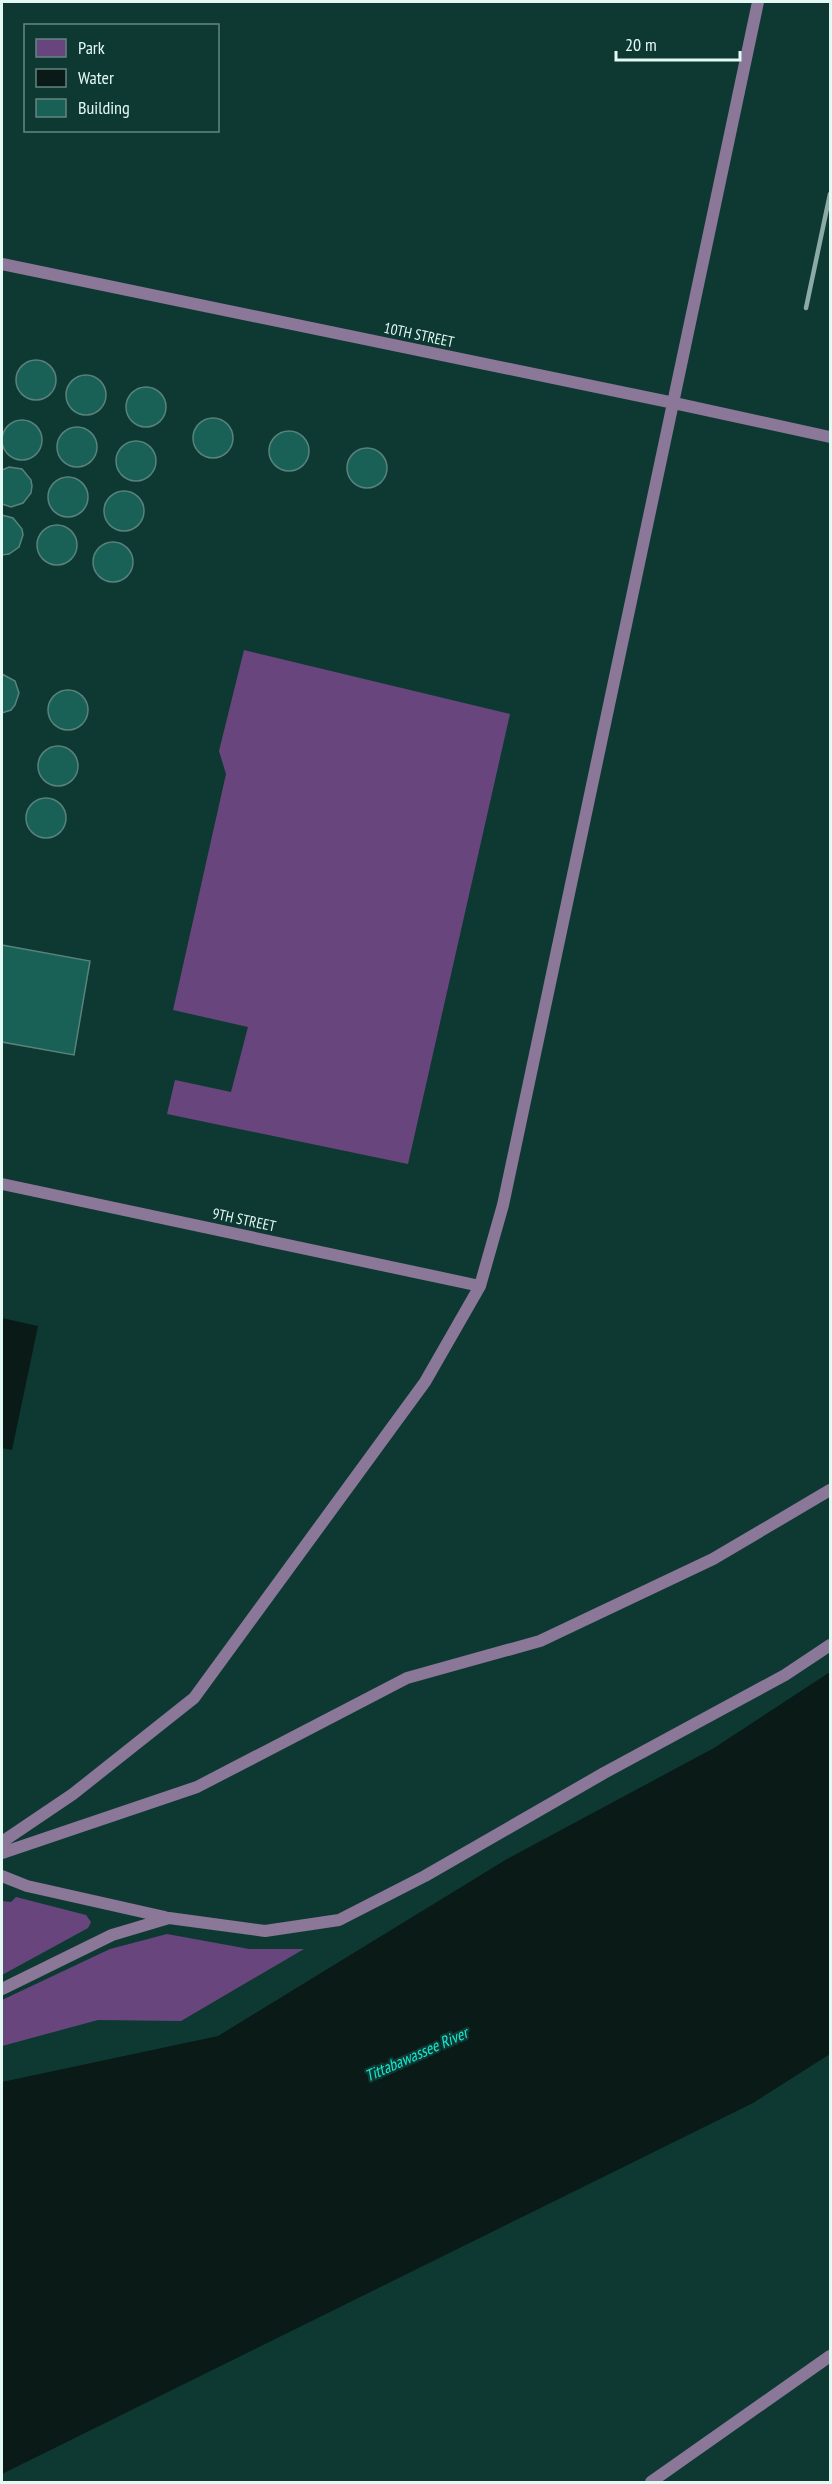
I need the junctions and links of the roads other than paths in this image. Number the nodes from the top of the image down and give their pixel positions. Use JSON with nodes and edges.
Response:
{"nodes":[{"id":1,"x":758,"y":2,"type":"edge"},
{"id":2,"x":2,"y":264,"type":"edge"},
{"id":3,"x":674,"y":403,"type":"junction"},
{"id":4,"x":831,"y":437,"type":"edge"},
{"id":5,"x":2,"y":1184,"type":"edge"},
{"id":6,"x":480,"y":1286,"type":"junction"},
{"id":7,"x":831,"y":1490,"type":"edge"},
{"id":8,"x":831,"y":1645,"type":"edge"},
{"id":9,"x":2,"y":1842,"type":"edge"},
{"id":10,"x":2,"y":1853,"type":"edge"},
{"id":11,"x":2,"y":1876,"type":"edge"},
{"id":12,"x":169,"y":1918,"type":"junction"},
{"id":13,"x":2,"y":1989,"type":"edge"},
{"id":14,"x":831,"y":2356,"type":"edge"},
{"id":15,"x":651,"y":2482,"type":"edge"}],
"edges":[{"from":1,"to":3,"type":"lane"},
{"from":2,"to":3,"type":"lane","name":"10TH STREET"},
{"from":3,"to":4,"type":"lane","name":"10TH STREET"},
{"from":3,"to":6,"type":"lane"},
{"from":5,"to":6,"type":"lane","name":"9TH STREET"},
{"from":6,"to":9,"type":"lane"},
{"from":7,"to":10,"type":"lane"},
{"from":8,"to":12,"type":"lane"},
{"from":11,"to":12,"type":"lane"},
{"from":12,"to":13,"type":"lane"},
{"from":14,"to":15,"type":"lane"}]}
